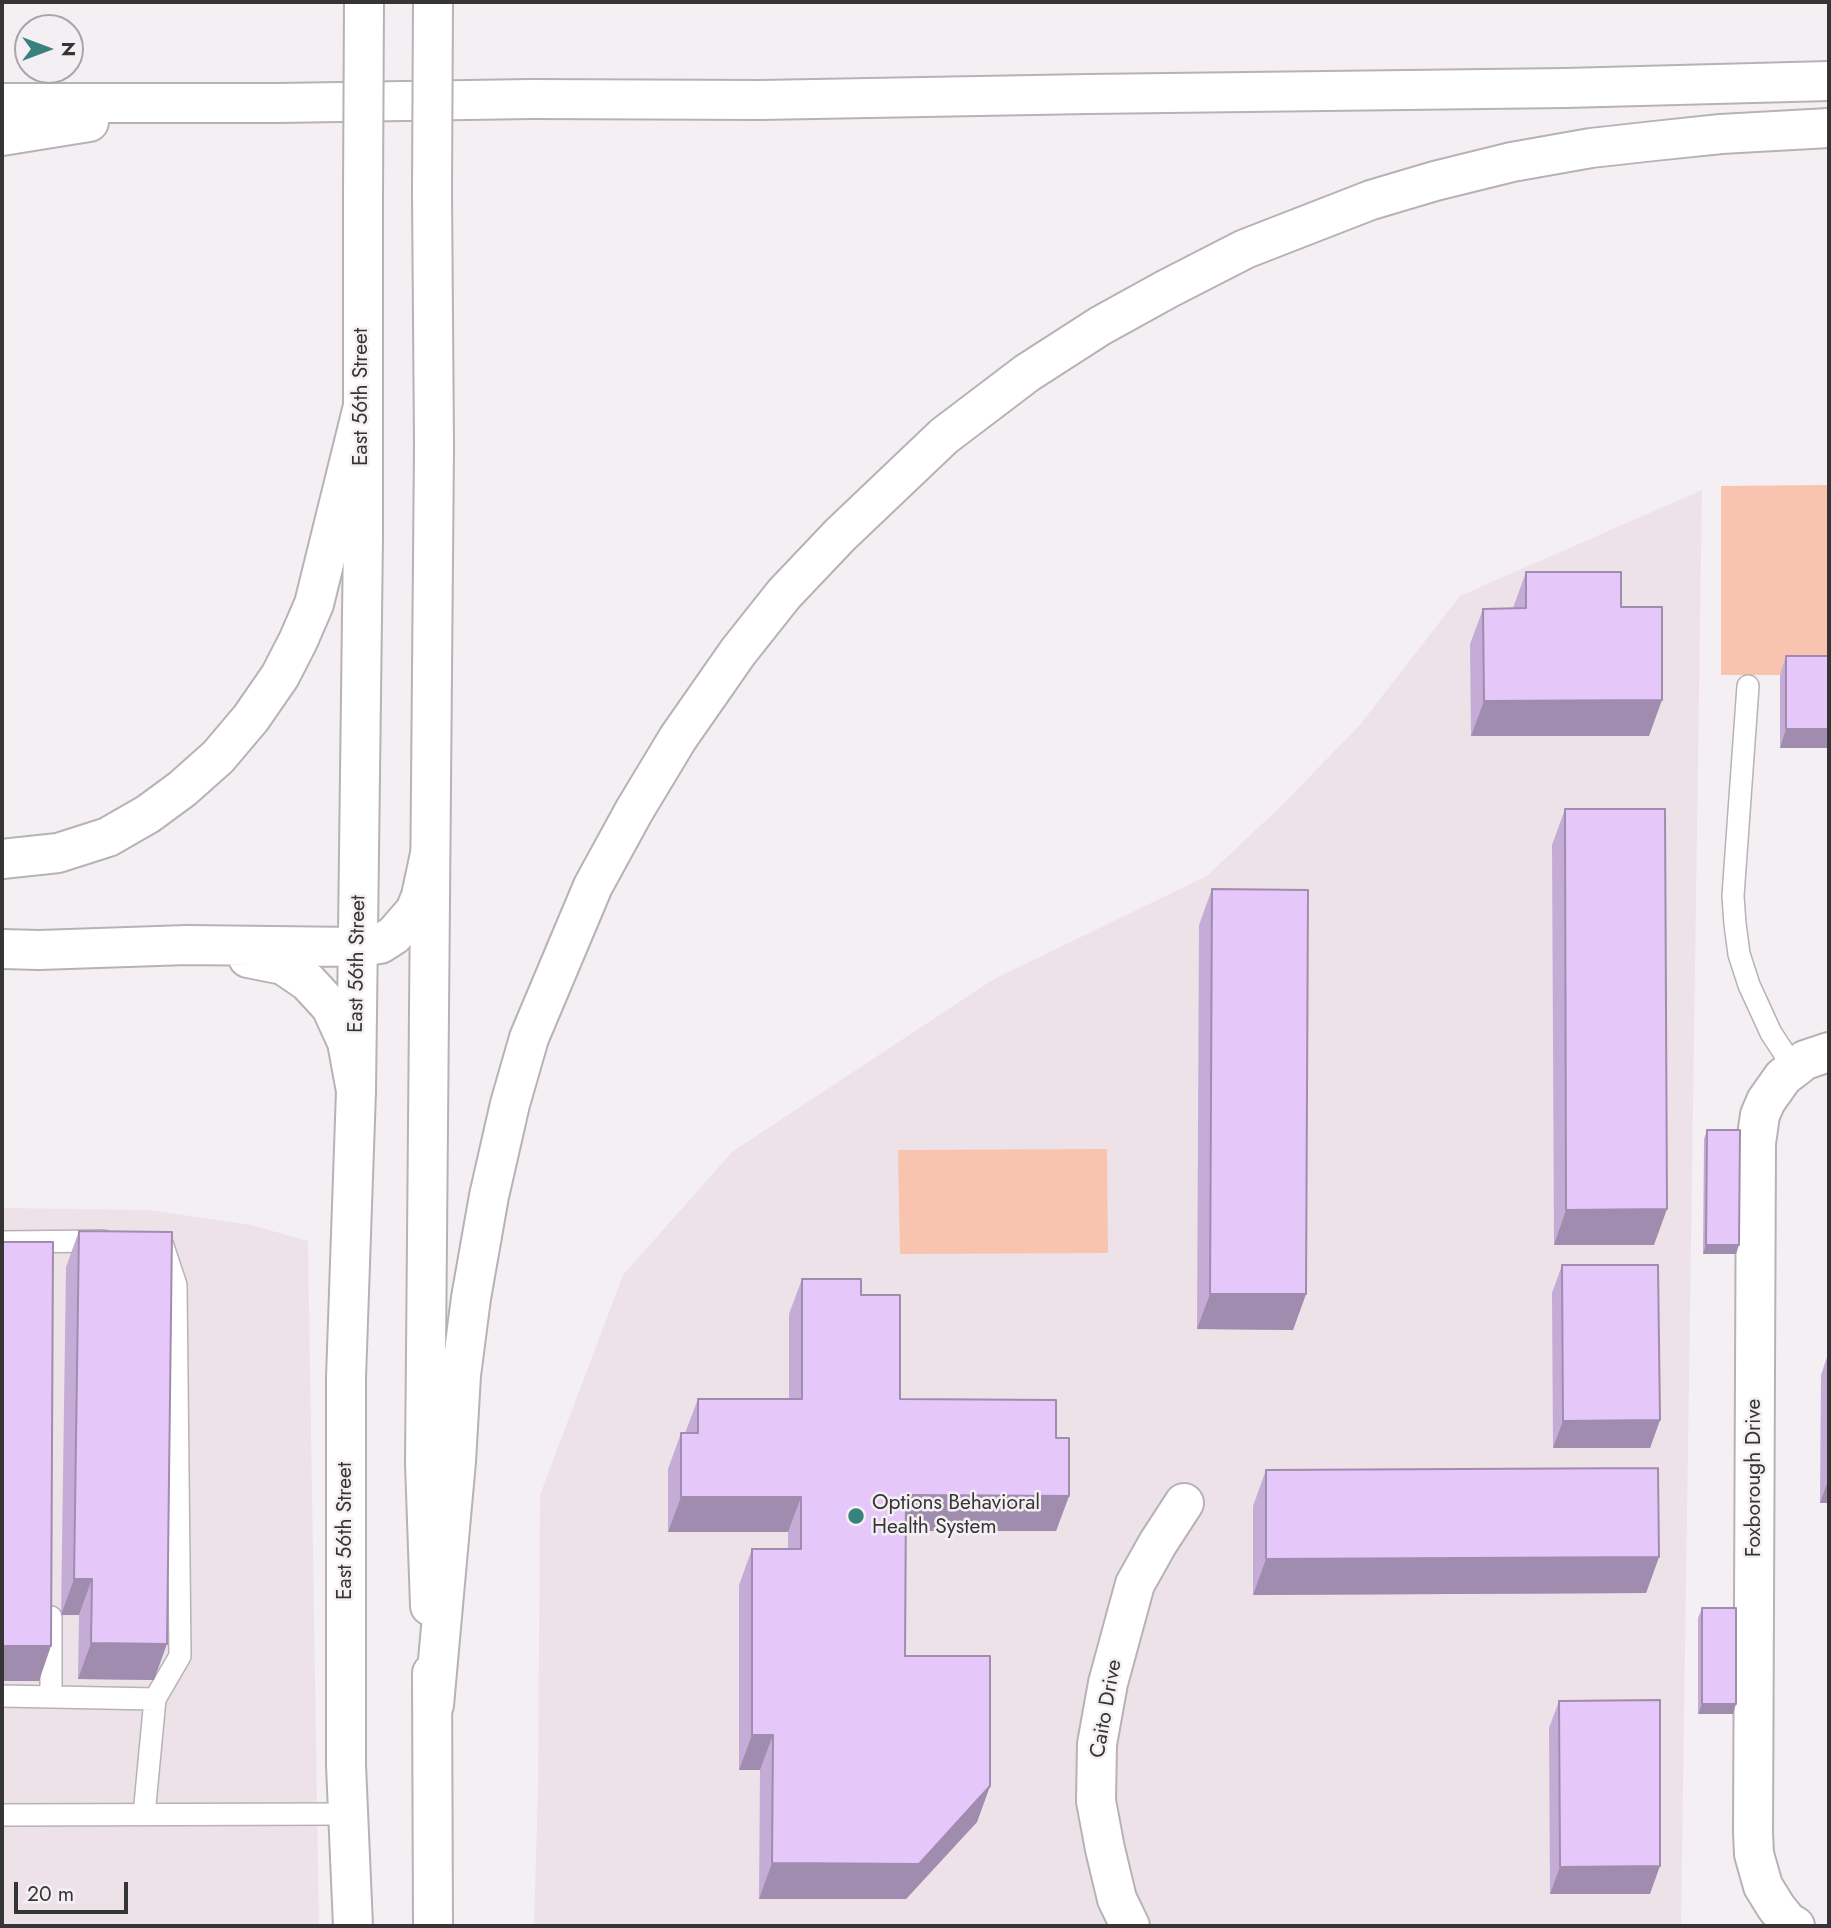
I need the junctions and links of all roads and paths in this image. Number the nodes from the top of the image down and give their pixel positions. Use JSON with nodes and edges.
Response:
{"nodes":[{"id":1,"x":364,"y":2,"type":"edge"},
{"id":2,"x":433,"y":2,"type":"edge"},
{"id":3,"x":1829,"y":81,"type":"edge"},
{"id":4,"x":2,"y":103,"type":"edge"},
{"id":5,"x":199,"y":104,"type":"junction"},
{"id":6,"x":1829,"y":128,"type":"edge"},
{"id":7,"x":2,"y":136,"type":"edge"},
{"id":8,"x":362,"y":410,"type":"junction"},
{"id":9,"x":1748,"y":686,"type":"dead end"},
{"id":10,"x":430,"y":854,"type":"junction"},
{"id":11,"x":2,"y":859,"type":"edge"},
{"id":12,"x":187,"y":945,"type":"junction"},
{"id":13,"x":358,"y":947,"type":"junction"},
{"id":14,"x":2,"y":948,"type":"edge"},
{"id":15,"x":1829,"y":1052,"type":"edge"},
{"id":16,"x":1794,"y":1068,"type":"junction"},
{"id":17,"x":356,"y":1091,"type":"junction"},
{"id":18,"x":120,"y":1241,"type":"edge"},
{"id":19,"x":148,"y":1241,"type":"edge"},
{"id":20,"x":2,"y":1242,"type":"edge"},
{"id":21,"x":1184,"y":1503,"type":"dead end"},
{"id":22,"x":51,"y":1600,"type":"edge"},
{"id":23,"x":2,"y":1696,"type":"edge"},
{"id":24,"x":51,"y":1697,"type":"junction"},
{"id":25,"x":155,"y":1699,"type":"junction"},
{"id":26,"x":434,"y":1705,"type":"junction"},
{"id":27,"x":348,"y":1814,"type":"junction"},
{"id":28,"x":2,"y":1815,"type":"edge"},
{"id":29,"x":144,"y":1815,"type":"junction"},
{"id":30,"x":353,"y":1926,"type":"edge"},
{"id":31,"x":433,"y":1926,"type":"edge"},
{"id":32,"x":1130,"y":1926,"type":"edge"},
{"id":33,"x":1795,"y":1926,"type":"edge"}],
"edges":[{"from":1,"to":8,"type":"main road","name":"East 56th Street","bridge":true},
{"from":2,"to":10,"type":"main road","bridge":true},
{"from":3,"to":5,"type":"main road"},
{"from":4,"to":5,"type":"main road"},
{"from":5,"to":7,"type":"main road"},
{"from":6,"to":26,"type":"main road"},
{"from":8,"to":11,"type":"main road"},
{"from":8,"to":13,"type":"main road","name":"East 56th Street"},
{"from":9,"to":16,"type":"lane"},
{"from":10,"to":13,"type":"main road"},
{"from":10,"to":26,"type":"main road"},
{"from":12,"to":13,"type":"main road"},
{"from":12,"to":14,"type":"main road"},
{"from":12,"to":17,"type":"main road"},
{"from":13,"to":17,"type":"main road","name":"East 56th Street"},
{"from":15,"to":16,"type":"main road","name":"Foxborough Drive"},
{"from":16,"to":33,"type":"main road","name":"Foxborough Drive"},
{"from":17,"to":27,"type":"main road","name":"East 56th Street"},
{"from":18,"to":20,"type":"lane"},
{"from":19,"to":25,"type":"lane"},
{"from":21,"to":32,"type":"main road","name":"Caito Drive"},
{"from":22,"to":24,"type":"lane"},
{"from":23,"to":24,"type":"lane"},
{"from":24,"to":25,"type":"lane"},
{"from":25,"to":29,"type":"lane"},
{"from":26,"to":31,"type":"main road"},
{"from":27,"to":29,"type":"lane"},
{"from":27,"to":30,"type":"main road","name":"East 56th Street"},
{"from":28,"to":29,"type":"lane"}]}
